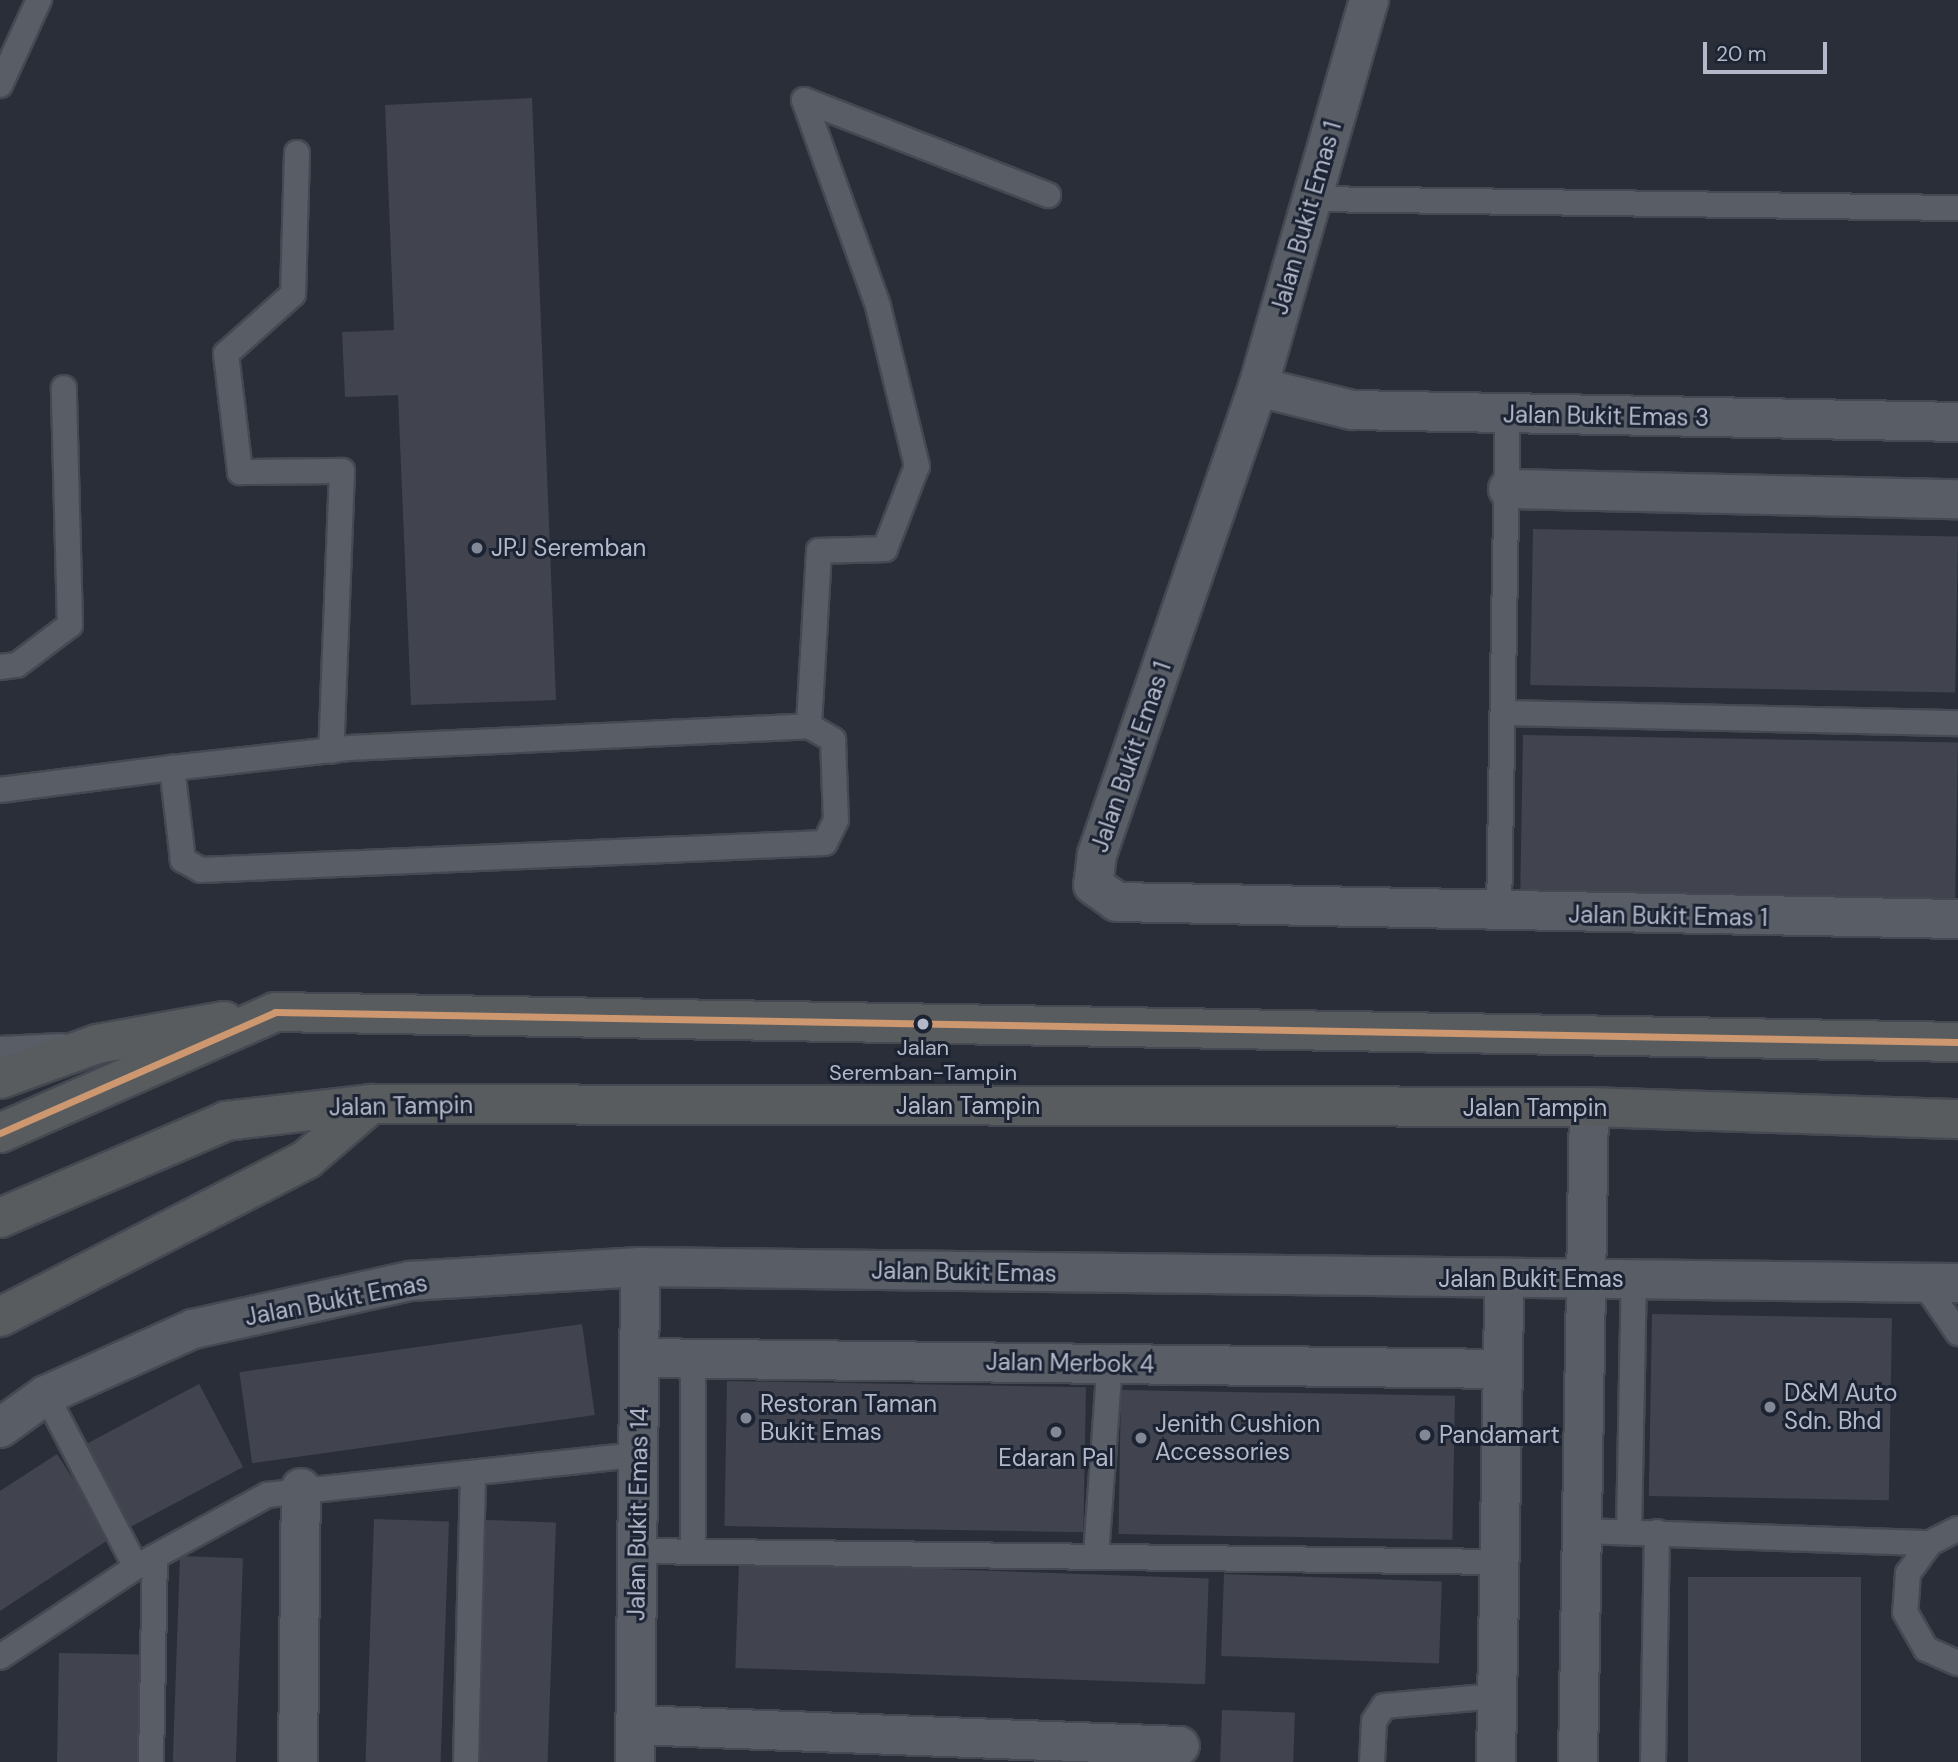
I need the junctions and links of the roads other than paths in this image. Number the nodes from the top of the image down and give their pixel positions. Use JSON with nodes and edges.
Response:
{"nodes":[{"id":1,"x":39,"y":0,"type":"edge"},
{"id":2,"x":1369,"y":0,"type":"edge"},
{"id":3,"x":0,"y":86,"type":"edge"},
{"id":4,"x":296,"y":153,"type":"dead end"},
{"id":5,"x":1048,"y":195,"type":"dead end"},
{"id":6,"x":1312,"y":199,"type":"junction"},
{"id":7,"x":1958,"y":208,"type":"edge"},
{"id":8,"x":1258,"y":387,"type":"junction"},
{"id":9,"x":64,"y":388,"type":"dead end"},
{"id":10,"x":1508,"y":414,"type":"junction"},
{"id":11,"x":1958,"y":422,"type":"edge"},
{"id":12,"x":1508,"y":488,"type":"junction"},
{"id":13,"x":1958,"y":499,"type":"edge"},
{"id":14,"x":0,"y":667,"type":"edge"},
{"id":15,"x":1505,"y":713,"type":"junction"},
{"id":16,"x":1958,"y":723,"type":"edge"},
{"id":17,"x":809,"y":726,"type":"junction"},
{"id":18,"x":331,"y":751,"type":"junction"},
{"id":19,"x":172,"y":768,"type":"junction"},
{"id":20,"x":0,"y":790,"type":"edge"},
{"id":21,"x":1500,"y":914,"type":"junction"},
{"id":22,"x":1958,"y":919,"type":"edge"},
{"id":23,"x":275,"y":1013,"type":"junction"},
{"id":24,"x":1958,"y":1042,"type":"edge"},
{"id":25,"x":97,"y":1044,"type":"junction"},
{"id":26,"x":0,"y":1049,"type":"edge"},
{"id":27,"x":0,"y":1079,"type":"edge"},
{"id":28,"x":371,"y":1104,"type":"junction"},
{"id":29,"x":1589,"y":1107,"type":"junction"},
{"id":30,"x":1958,"y":1119,"type":"edge"},
{"id":31,"x":0,"y":1133,"type":"edge"},
{"id":32,"x":0,"y":1218,"type":"edge"},
{"id":33,"x":640,"y":1267,"type":"junction"},
{"id":34,"x":1586,"y":1278,"type":"junction"},
{"id":35,"x":1634,"y":1278,"type":"junction"},
{"id":36,"x":1504,"y":1280,"type":"junction"},
{"id":37,"x":1940,"y":1283,"type":"edge"},
{"id":38,"x":0,"y":1317,"type":"edge"},
{"id":39,"x":1958,"y":1333,"type":"edge"},
{"id":40,"x":640,"y":1358,"type":"junction"},
{"id":41,"x":693,"y":1358,"type":"junction"},
{"id":42,"x":1110,"y":1363,"type":"junction"},
{"id":43,"x":1501,"y":1369,"type":"junction"},
{"id":44,"x":46,"y":1395,"type":"junction"},
{"id":45,"x":0,"y":1428,"type":"edge"},
{"id":46,"x":638,"y":1455,"type":"junction"},
{"id":47,"x":473,"y":1474,"type":"junction"},
{"id":48,"x":301,"y":1488,"type":"junction"},
{"id":49,"x":1958,"y":1529,"type":"edge"},
{"id":50,"x":1582,"y":1531,"type":"junction"},
{"id":51,"x":1629,"y":1532,"type":"junction"},
{"id":52,"x":1657,"y":1532,"type":"junction"},
{"id":53,"x":1930,"y":1542,"type":"junction"},
{"id":54,"x":637,"y":1551,"type":"junction"},
{"id":55,"x":693,"y":1551,"type":"junction"},
{"id":56,"x":1096,"y":1556,"type":"junction"},
{"id":57,"x":145,"y":1562,"type":"junction"},
{"id":58,"x":1499,"y":1562,"type":"junction"},
{"id":59,"x":0,"y":1657,"type":"edge"},
{"id":60,"x":1958,"y":1663,"type":"edge"},
{"id":61,"x":1497,"y":1696,"type":"junction"},
{"id":62,"x":635,"y":1744,"type":"edge"},
{"id":63,"x":1180,"y":1746,"type":"dead end"},
{"id":64,"x":151,"y":1762,"type":"edge"},
{"id":65,"x":298,"y":1762,"type":"edge"},
{"id":66,"x":466,"y":1762,"type":"edge"},
{"id":67,"x":1372,"y":1762,"type":"edge"},
{"id":68,"x":1496,"y":1762,"type":"edge"},
{"id":69,"x":1578,"y":1762,"type":"edge"},
{"id":70,"x":1653,"y":1762,"type":"edge"}],
"edges":[{"from":1,"to":3,"type":"lane"},
{"from":2,"to":6,"type":"street","name":"Jalan Bukit Emas 1"},
{"from":4,"to":18,"type":"lane"},
{"from":5,"to":17,"type":"lane"},
{"from":6,"to":7,"type":"lane"},
{"from":6,"to":8,"type":"street","name":"Jalan Bukit Emas 1"},
{"from":8,"to":10,"type":"street","name":"Jalan Bukit Emas 3"},
{"from":8,"to":21,"type":"street","name":"Jalan Bukit Emas 1"},
{"from":9,"to":14,"type":"lane"},
{"from":10,"to":11,"type":"street","name":"Jalan Bukit Emas 3"},
{"from":10,"to":12,"type":"lane"},
{"from":12,"to":13,"type":"street"},
{"from":12,"to":15,"type":"lane"},
{"from":15,"to":16,"type":"lane"},
{"from":15,"to":21,"type":"lane"},
{"from":17,"to":18,"type":"lane"},
{"from":17,"to":19,"type":"lane"},
{"from":18,"to":19,"type":"lane"},
{"from":19,"to":20,"type":"lane"},
{"from":21,"to":22,"type":"street","name":"Jalan Bukit Emas 1"},
{"from":23,"to":24,"type":"highway"},
{"from":23,"to":25,"type":"highway"},
{"from":23,"to":31,"type":"highway"},
{"from":25,"to":26,"type":"lane"},
{"from":25,"to":27,"type":"highway"},
{"from":28,"to":29,"type":"highway","name":"Jalan Tampin"},
{"from":28,"to":32,"type":"highway","name":"Jalan Tampin"},
{"from":28,"to":38,"type":"highway"},
{"from":29,"to":30,"type":"highway","name":"Jalan Tampin"},
{"from":29,"to":34,"type":"street"},
{"from":33,"to":36,"type":"street","name":"Jalan Bukit Emas"},
{"from":33,"to":40,"type":"street","name":"Jalan Bukit Emas 14"},
{"from":33,"to":44,"type":"street","name":"Jalan Bukit Emas"},
{"from":34,"to":35,"type":"street","name":"Jalan Bukit Emas"},
{"from":34,"to":36,"type":"street","name":"Jalan Bukit Emas"},
{"from":34,"to":50,"type":"street"},
{"from":35,"to":37,"type":"street","name":"Jalan Bukit Emas"},
{"from":35,"to":51,"type":"lane"},
{"from":36,"to":43,"type":"street"},
{"from":37,"to":39,"type":"lane"},
{"from":40,"to":41,"type":"street","name":"Jalan Merbok 4"},
{"from":40,"to":46,"type":"street","name":"Jalan Bukit Emas 14"},
{"from":41,"to":42,"type":"street","name":"Jalan Merbok 4"},
{"from":41,"to":55,"type":"lane"},
{"from":42,"to":43,"type":"street","name":"Jalan Merbok 4"},
{"from":42,"to":56,"type":"lane"},
{"from":43,"to":58,"type":"street"},
{"from":44,"to":45,"type":"street","name":"Jalan Bukit Emas"},
{"from":44,"to":57,"type":"lane"},
{"from":46,"to":47,"type":"lane"},
{"from":46,"to":54,"type":"street","name":"Jalan Bukit Emas 14"},
{"from":47,"to":48,"type":"lane"},
{"from":47,"to":66,"type":"lane"},
{"from":48,"to":57,"type":"lane"},
{"from":48,"to":65,"type":"street"},
{"from":49,"to":53,"type":"lane"},
{"from":50,"to":51,"type":"lane"},
{"from":50,"to":69,"type":"street"},
{"from":51,"to":52,"type":"lane"},
{"from":52,"to":53,"type":"lane"},
{"from":52,"to":70,"type":"lane"},
{"from":53,"to":60,"type":"lane"},
{"from":54,"to":55,"type":"lane"},
{"from":54,"to":62,"type":"street","name":"Jalan Bukit Emas 14"},
{"from":55,"to":56,"type":"lane"},
{"from":56,"to":58,"type":"lane"},
{"from":57,"to":59,"type":"lane"},
{"from":57,"to":64,"type":"lane"},
{"from":58,"to":61,"type":"street"},
{"from":61,"to":67,"type":"lane"},
{"from":61,"to":68,"type":"street"},
{"from":62,"to":63,"type":"street"}]}
